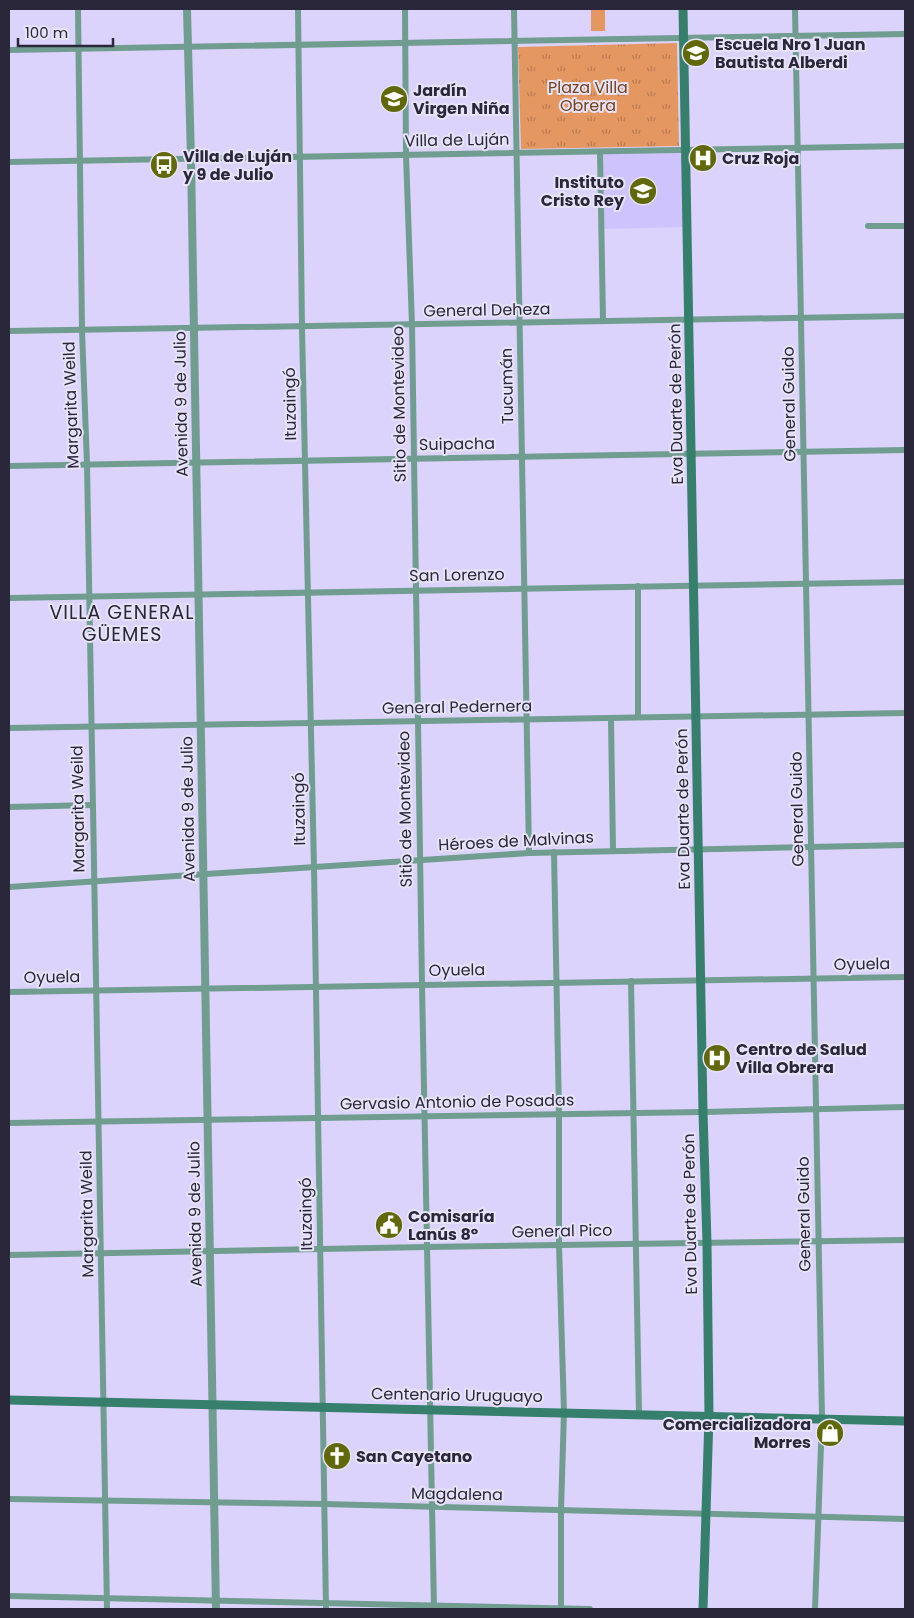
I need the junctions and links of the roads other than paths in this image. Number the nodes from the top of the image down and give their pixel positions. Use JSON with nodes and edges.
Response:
{"nodes":[{"id":1,"x":78,"y":9,"type":"edge"},
{"id":2,"x":187,"y":9,"type":"edge"},
{"id":3,"x":298,"y":9,"type":"edge"},
{"id":4,"x":405,"y":9,"type":"edge"},
{"id":5,"x":514,"y":9,"type":"edge"},
{"id":6,"x":683,"y":9,"type":"edge"},
{"id":7,"x":795,"y":9,"type":"edge"},
{"id":8,"x":905,"y":34,"type":"edge"},
{"id":9,"x":796,"y":36,"type":"junction"},
{"id":10,"x":683,"y":39,"type":"junction"},
{"id":11,"x":514,"y":41,"type":"junction"},
{"id":12,"x":405,"y":43,"type":"junction"},
{"id":13,"x":299,"y":45,"type":"junction"},
{"id":14,"x":188,"y":47,"type":"junction"},
{"id":15,"x":78,"y":49,"type":"junction"},
{"id":16,"x":9,"y":50,"type":"edge"},
{"id":17,"x":905,"y":146,"type":"edge"},
{"id":18,"x":797,"y":148,"type":"junction"},
{"id":19,"x":686,"y":150,"type":"junction"},
{"id":20,"x":600,"y":152,"type":"junction"},
{"id":21,"x":516,"y":153,"type":"junction"},
{"id":22,"x":406,"y":155,"type":"junction"},
{"id":23,"x":301,"y":157,"type":"junction"},
{"id":24,"x":191,"y":159,"type":"junction"},
{"id":25,"x":81,"y":160,"type":"junction"},
{"id":26,"x":9,"y":162,"type":"edge"},
{"id":27,"x":868,"y":226,"type":"dead end"},
{"id":28,"x":905,"y":226,"type":"edge"},
{"id":29,"x":905,"y":316,"type":"edge"},
{"id":30,"x":801,"y":318,"type":"junction"},
{"id":31,"x":689,"y":320,"type":"junction"},
{"id":32,"x":603,"y":321,"type":"junction"},
{"id":33,"x":520,"y":323,"type":"junction"},
{"id":34,"x":412,"y":325,"type":"junction"},
{"id":35,"x":302,"y":328,"type":"junction"},
{"id":36,"x":194,"y":329,"type":"junction"},
{"id":37,"x":82,"y":330,"type":"junction"},
{"id":38,"x":9,"y":331,"type":"edge"},
{"id":39,"x":905,"y":450,"type":"edge"},
{"id":40,"x":803,"y":451,"type":"junction"},
{"id":41,"x":691,"y":453,"type":"junction"},
{"id":42,"x":522,"y":457,"type":"junction"},
{"id":43,"x":413,"y":458,"type":"junction"},
{"id":44,"x":305,"y":460,"type":"junction"},
{"id":45,"x":196,"y":461,"type":"junction"},
{"id":46,"x":86,"y":464,"type":"junction"},
{"id":47,"x":9,"y":466,"type":"edge"},
{"id":48,"x":905,"y":582,"type":"edge"},
{"id":49,"x":806,"y":584,"type":"junction"},
{"id":50,"x":694,"y":585,"type":"junction"},
{"id":51,"x":638,"y":586,"type":"junction"},
{"id":52,"x":524,"y":588,"type":"junction"},
{"id":53,"x":416,"y":590,"type":"junction"},
{"id":54,"x":308,"y":591,"type":"junction"},
{"id":55,"x":199,"y":594,"type":"junction"},
{"id":56,"x":89,"y":596,"type":"junction"},
{"id":57,"x":9,"y":598,"type":"edge"},
{"id":58,"x":905,"y":713,"type":"edge"},
{"id":59,"x":808,"y":715,"type":"junction"},
{"id":60,"x":697,"y":716,"type":"junction"},
{"id":61,"x":638,"y":718,"type":"junction"},
{"id":62,"x":611,"y":719,"type":"junction"},
{"id":63,"x":526,"y":720,"type":"junction"},
{"id":64,"x":417,"y":721,"type":"junction"},
{"id":65,"x":310,"y":722,"type":"junction"},
{"id":66,"x":200,"y":725,"type":"junction"},
{"id":67,"x":90,"y":726,"type":"junction"},
{"id":68,"x":9,"y":728,"type":"edge"},
{"id":69,"x":92,"y":805,"type":"junction"},
{"id":70,"x":9,"y":807,"type":"edge"},
{"id":71,"x":905,"y":845,"type":"edge"},
{"id":72,"x":811,"y":847,"type":"junction"},
{"id":73,"x":699,"y":848,"type":"junction"},
{"id":74,"x":613,"y":850,"type":"junction"},
{"id":75,"x":529,"y":852,"type":"junction"},
{"id":76,"x":554,"y":852,"type":"junction"},
{"id":77,"x":421,"y":859,"type":"junction"},
{"id":78,"x":314,"y":867,"type":"junction"},
{"id":79,"x":203,"y":873,"type":"junction"},
{"id":80,"x":94,"y":880,"type":"junction"},
{"id":81,"x":9,"y":887,"type":"edge"},
{"id":82,"x":905,"y":977,"type":"edge"},
{"id":83,"x":813,"y":978,"type":"junction"},
{"id":84,"x":701,"y":980,"type":"junction"},
{"id":85,"x":631,"y":981,"type":"junction"},
{"id":86,"x":556,"y":982,"type":"junction"},
{"id":87,"x":422,"y":984,"type":"junction"},
{"id":88,"x":315,"y":986,"type":"junction"},
{"id":89,"x":205,"y":988,"type":"junction"},
{"id":90,"x":96,"y":990,"type":"junction"},
{"id":91,"x":9,"y":992,"type":"edge"},
{"id":92,"x":905,"y":1107,"type":"edge"},
{"id":93,"x":816,"y":1109,"type":"junction"},
{"id":94,"x":703,"y":1112,"type":"junction"},
{"id":95,"x":633,"y":1113,"type":"junction"},
{"id":96,"x":559,"y":1114,"type":"junction"},
{"id":97,"x":425,"y":1116,"type":"junction"},
{"id":98,"x":318,"y":1119,"type":"junction"},
{"id":99,"x":207,"y":1120,"type":"junction"},
{"id":100,"x":99,"y":1122,"type":"junction"},
{"id":101,"x":9,"y":1123,"type":"edge"},
{"id":102,"x":818,"y":1240,"type":"junction"},
{"id":103,"x":905,"y":1240,"type":"edge"},
{"id":104,"x":637,"y":1243,"type":"junction"},
{"id":105,"x":707,"y":1243,"type":"junction"},
{"id":106,"x":559,"y":1245,"type":"junction"},
{"id":107,"x":427,"y":1247,"type":"junction"},
{"id":108,"x":320,"y":1249,"type":"junction"},
{"id":109,"x":210,"y":1252,"type":"junction"},
{"id":110,"x":101,"y":1254,"type":"junction"},
{"id":111,"x":9,"y":1255,"type":"edge"},
{"id":112,"x":9,"y":1400,"type":"edge"},
{"id":113,"x":104,"y":1402,"type":"junction"},
{"id":114,"x":212,"y":1405,"type":"junction"},
{"id":115,"x":322,"y":1407,"type":"junction"},
{"id":116,"x":430,"y":1409,"type":"junction"},
{"id":117,"x":564,"y":1412,"type":"junction"},
{"id":118,"x":639,"y":1414,"type":"junction"},
{"id":119,"x":709,"y":1416,"type":"junction"},
{"id":120,"x":822,"y":1418,"type":"junction"},
{"id":121,"x":905,"y":1421,"type":"edge"},
{"id":122,"x":9,"y":1499,"type":"edge"},
{"id":123,"x":105,"y":1500,"type":"junction"},
{"id":124,"x":214,"y":1503,"type":"junction"},
{"id":125,"x":324,"y":1504,"type":"junction"},
{"id":126,"x":433,"y":1508,"type":"junction"},
{"id":127,"x":561,"y":1510,"type":"junction"},
{"id":128,"x":705,"y":1515,"type":"junction"},
{"id":129,"x":818,"y":1517,"type":"junction"},
{"id":130,"x":905,"y":1519,"type":"edge"},
{"id":131,"x":9,"y":1596,"type":"edge"},
{"id":132,"x":106,"y":1598,"type":"junction"},
{"id":133,"x":216,"y":1605,"type":"edge"},
{"id":134,"x":326,"y":1607,"type":"edge"},
{"id":135,"x":434,"y":1608,"type":"edge"},
{"id":136,"x":107,"y":1609,"type":"edge"},
{"id":137,"x":561,"y":1609,"type":"edge"},
{"id":138,"x":590,"y":1609,"type":"edge"},
{"id":139,"x":703,"y":1609,"type":"edge"},
{"id":140,"x":815,"y":1609,"type":"edge"}],
"edges":[{"from":1,"to":15,"type":"street","name":"Margarita Weild"},
{"from":2,"to":14,"type":"street","name":"Avenida 9 de Julio"},
{"from":3,"to":13,"type":"street","name":"Ituzaingó"},
{"from":4,"to":12,"type":"street","name":"Sitio de Montevideo"},
{"from":5,"to":11,"type":"street","name":"Tucumán"},
{"from":6,"to":10,"type":"main road","name":"Eva Duarte de Perón"},
{"from":7,"to":9,"type":"street","name":"General Guido"},
{"from":8,"to":9,"type":"street"},
{"from":9,"to":10,"type":"street"},
{"from":9,"to":18,"type":"street","name":"General Guido"},
{"from":10,"to":11,"type":"street"},
{"from":10,"to":19,"type":"main road","name":"Eva Duarte de Perón"},
{"from":11,"to":12,"type":"street"},
{"from":11,"to":21,"type":"street","name":"Tucumán"},
{"from":12,"to":13,"type":"street"},
{"from":12,"to":22,"type":"street","name":"Sitio de Montevideo"},
{"from":13,"to":14,"type":"street"},
{"from":13,"to":23,"type":"street","name":"Ituzaingó"},
{"from":14,"to":15,"type":"street"},
{"from":14,"to":24,"type":"street","name":"Avenida 9 de Julio"},
{"from":15,"to":16,"type":"street"},
{"from":15,"to":25,"type":"street","name":"Margarita Weild"},
{"from":17,"to":18,"type":"street","name":"Villa de Luján"},
{"from":18,"to":19,"type":"street","name":"Villa de Luján"},
{"from":18,"to":30,"type":"street","name":"General Guido"},
{"from":19,"to":20,"type":"street","name":"Villa de Luján"},
{"from":19,"to":31,"type":"main road","name":"Eva Duarte de Perón"},
{"from":20,"to":21,"type":"street","name":"Villa de Luján"},
{"from":20,"to":32,"type":"street"},
{"from":21,"to":22,"type":"street","name":"Villa de Luján"},
{"from":21,"to":33,"type":"street","name":"Tucumán"},
{"from":22,"to":23,"type":"street","name":"Villa de Luján"},
{"from":22,"to":34,"type":"street","name":"Sitio de Montevideo"},
{"from":23,"to":24,"type":"street","name":"Villa de Luján"},
{"from":23,"to":35,"type":"street","name":"Ituzaingó"},
{"from":24,"to":25,"type":"street","name":"Villa de Luján"},
{"from":24,"to":36,"type":"street","name":"Avenida 9 de Julio"},
{"from":25,"to":26,"type":"street","name":"Villa de Luján"},
{"from":25,"to":37,"type":"street","name":"Margarita Weild"},
{"from":27,"to":28,"type":"street"},
{"from":29,"to":30,"type":"street","name":"General Deheza"},
{"from":30,"to":31,"type":"street","name":"General Deheza"},
{"from":30,"to":40,"type":"street","name":"General Guido"},
{"from":31,"to":32,"type":"street","name":"General Deheza"},
{"from":31,"to":41,"type":"main road","name":"Eva Duarte de Perón"},
{"from":32,"to":33,"type":"street","name":"General Deheza"},
{"from":33,"to":34,"type":"street","name":"General Deheza"},
{"from":33,"to":42,"type":"street","name":"Tucumán"},
{"from":34,"to":35,"type":"street","name":"General Deheza"},
{"from":34,"to":43,"type":"street","name":"Sitio de Montevideo"},
{"from":35,"to":36,"type":"street","name":"General Deheza"},
{"from":35,"to":44,"type":"street","name":"Ituzaingó"},
{"from":36,"to":37,"type":"street","name":"General Deheza"},
{"from":36,"to":45,"type":"street","name":"Avenida 9 de Julio"},
{"from":37,"to":38,"type":"street","name":"General Deheza"},
{"from":37,"to":46,"type":"street","name":"Margarita Weild"},
{"from":39,"to":40,"type":"street","name":"Suipacha"},
{"from":40,"to":41,"type":"street","name":"Suipacha"},
{"from":40,"to":49,"type":"street","name":"General Guido"},
{"from":41,"to":42,"type":"street","name":"Suipacha"},
{"from":41,"to":50,"type":"main road","name":"Eva Duarte de Perón"},
{"from":42,"to":43,"type":"street","name":"Suipacha"},
{"from":42,"to":52,"type":"street","name":"Tucumán"},
{"from":43,"to":44,"type":"street","name":"Suipacha"},
{"from":43,"to":53,"type":"street","name":"Sitio de Montevideo"},
{"from":44,"to":45,"type":"street","name":"Suipacha"},
{"from":44,"to":54,"type":"street","name":"Ituzaingó"},
{"from":45,"to":46,"type":"street","name":"Suipacha"},
{"from":45,"to":55,"type":"street","name":"Avenida 9 de Julio"},
{"from":46,"to":47,"type":"street","name":"Suipacha"},
{"from":46,"to":56,"type":"street","name":"Margarita Weild"},
{"from":48,"to":49,"type":"street","name":"San Lorenzo"},
{"from":49,"to":50,"type":"street","name":"San Lorenzo"},
{"from":49,"to":59,"type":"street","name":"General Guido"},
{"from":50,"to":51,"type":"street","name":"San Lorenzo"},
{"from":50,"to":60,"type":"main road","name":"Eva Duarte de Perón"},
{"from":51,"to":52,"type":"street","name":"San Lorenzo"},
{"from":51,"to":61,"type":"street"},
{"from":52,"to":53,"type":"street","name":"San Lorenzo"},
{"from":52,"to":63,"type":"street","name":"Tucumán"},
{"from":53,"to":54,"type":"street","name":"San Lorenzo"},
{"from":53,"to":64,"type":"street","name":"Sitio de Montevideo"},
{"from":54,"to":55,"type":"street","name":"San Lorenzo"},
{"from":54,"to":65,"type":"street","name":"Ituzaingó"},
{"from":55,"to":56,"type":"street","name":"San Lorenzo"},
{"from":55,"to":66,"type":"street","name":"Avenida 9 de Julio"},
{"from":56,"to":57,"type":"street","name":"San Lorenzo"},
{"from":56,"to":67,"type":"street","name":"Margarita Weild"},
{"from":58,"to":59,"type":"street","name":"General Pedernera"},
{"from":59,"to":60,"type":"street","name":"General Pedernera"},
{"from":59,"to":72,"type":"street","name":"General Guido"},
{"from":60,"to":61,"type":"street","name":"General Pedernera"},
{"from":60,"to":73,"type":"main road","name":"Eva Duarte de Perón"},
{"from":61,"to":62,"type":"street","name":"General Pedernera"},
{"from":62,"to":63,"type":"street","name":"General Pedernera"},
{"from":62,"to":74,"type":"street"},
{"from":63,"to":64,"type":"street","name":"General Pedernera"},
{"from":63,"to":75,"type":"street","name":"Tucumán"},
{"from":64,"to":65,"type":"street","name":"General Pedernera"},
{"from":64,"to":77,"type":"street","name":"Sitio de Montevideo"},
{"from":65,"to":66,"type":"street","name":"General Pedernera"},
{"from":65,"to":78,"type":"street","name":"Ituzaingó"},
{"from":66,"to":67,"type":"street","name":"General Pedernera"},
{"from":66,"to":79,"type":"street","name":"Avenida 9 de Julio"},
{"from":67,"to":68,"type":"street","name":"General Pedernera"},
{"from":67,"to":69,"type":"street","name":"Margarita Weild"},
{"from":69,"to":70,"type":"street"},
{"from":69,"to":80,"type":"street","name":"Margarita Weild"},
{"from":71,"to":72,"type":"street","name":"Héroes de Malvinas"},
{"from":72,"to":73,"type":"street","name":"Héroes de Malvinas"},
{"from":72,"to":83,"type":"street","name":"General Guido"},
{"from":73,"to":74,"type":"street","name":"Héroes de Malvinas"},
{"from":73,"to":84,"type":"main road","name":"Eva Duarte de Perón"},
{"from":74,"to":76,"type":"street","name":"Héroes de Malvinas"},
{"from":75,"to":76,"type":"street","name":"Héroes de Malvinas"},
{"from":75,"to":77,"type":"street","name":"Héroes de Malvinas"},
{"from":76,"to":86,"type":"street"},
{"from":77,"to":78,"type":"street","name":"Héroes de Malvinas"},
{"from":77,"to":87,"type":"street","name":"Sitio de Montevideo"},
{"from":78,"to":79,"type":"street","name":"Héroes de Malvinas"},
{"from":78,"to":88,"type":"street","name":"Ituzaingó"},
{"from":79,"to":80,"type":"street","name":"Héroes de Malvinas"},
{"from":79,"to":89,"type":"street","name":"Avenida 9 de Julio"},
{"from":80,"to":81,"type":"street","name":"Héroes de Malvinas"},
{"from":80,"to":90,"type":"street","name":"Margarita Weild"},
{"from":82,"to":83,"type":"street","name":"Oyuela"},
{"from":83,"to":84,"type":"street","name":"Oyuela"},
{"from":83,"to":93,"type":"street","name":"General Guido"},
{"from":84,"to":85,"type":"street","name":"Oyuela"},
{"from":84,"to":94,"type":"main road","name":"Eva Duarte de Perón"},
{"from":85,"to":86,"type":"street","name":"Oyuela"},
{"from":85,"to":95,"type":"street"},
{"from":86,"to":87,"type":"street","name":"Oyuela"},
{"from":86,"to":96,"type":"street"},
{"from":87,"to":88,"type":"street","name":"Oyuela"},
{"from":87,"to":97,"type":"street","name":"Sitio de Montevideo"},
{"from":88,"to":89,"type":"street","name":"Oyuela"},
{"from":88,"to":98,"type":"street","name":"Ituzaingó"},
{"from":89,"to":90,"type":"street","name":"Oyuela"},
{"from":89,"to":99,"type":"street","name":"Avenida 9 de Julio"},
{"from":90,"to":91,"type":"street","name":"Oyuela"},
{"from":90,"to":100,"type":"street","name":"Margarita Weild"},
{"from":92,"to":93,"type":"street","name":"Gervasio Antonio de Posadas"},
{"from":93,"to":94,"type":"street","name":"Gervasio Antonio de Posadas"},
{"from":93,"to":102,"type":"street","name":"General Guido"},
{"from":94,"to":95,"type":"street","name":"Gervasio Antonio de Posadas"},
{"from":94,"to":105,"type":"main road","name":"Eva Duarte de Perón"},
{"from":95,"to":96,"type":"street","name":"Gervasio Antonio de Posadas"},
{"from":95,"to":104,"type":"street"},
{"from":96,"to":97,"type":"street","name":"Gervasio Antonio de Posadas"},
{"from":96,"to":106,"type":"street"},
{"from":97,"to":98,"type":"street","name":"Gervasio Antonio de Posadas"},
{"from":97,"to":107,"type":"street","name":"Sitio de Montevideo"},
{"from":98,"to":99,"type":"street","name":"Gervasio Antonio de Posadas"},
{"from":98,"to":108,"type":"street","name":"Ituzaingó"},
{"from":99,"to":100,"type":"street","name":"Gervasio Antonio de Posadas"},
{"from":99,"to":109,"type":"street","name":"Avenida 9 de Julio"},
{"from":100,"to":101,"type":"street","name":"Gervasio Antonio de Posadas"},
{"from":100,"to":110,"type":"street","name":"Margarita Weild"},
{"from":102,"to":103,"type":"street","name":"General Pico"},
{"from":102,"to":105,"type":"street","name":"General Pico"},
{"from":102,"to":120,"type":"street","name":"General Guido"},
{"from":104,"to":105,"type":"street","name":"General Pico"},
{"from":104,"to":106,"type":"street","name":"General Pico"},
{"from":104,"to":118,"type":"street"},
{"from":105,"to":119,"type":"main road","name":"Eva Duarte de Perón"},
{"from":106,"to":107,"type":"street","name":"General Pico"},
{"from":106,"to":117,"type":"street"},
{"from":107,"to":108,"type":"street","name":"General Pico"},
{"from":107,"to":116,"type":"street","name":"Sitio de Montevideo"},
{"from":108,"to":109,"type":"street","name":"General Pico"},
{"from":108,"to":115,"type":"street","name":"Ituzaingó"},
{"from":109,"to":110,"type":"street","name":"General Pico"},
{"from":109,"to":114,"type":"street","name":"Avenida 9 de Julio"},
{"from":110,"to":111,"type":"street","name":"General Pico"},
{"from":110,"to":113,"type":"street","name":"Margarita Weild"},
{"from":112,"to":113,"type":"main road","name":"Centenario Uruguayo"},
{"from":113,"to":114,"type":"main road","name":"Centenario Uruguayo"},
{"from":113,"to":123,"type":"street","name":"Margarita Weild"},
{"from":114,"to":115,"type":"main road","name":"Centenario Uruguayo"},
{"from":114,"to":124,"type":"street","name":"Avenida 9 de Julio"},
{"from":115,"to":116,"type":"main road","name":"Centenario Uruguayo"},
{"from":115,"to":125,"type":"street","name":"Ituzaingó"},
{"from":116,"to":117,"type":"main road","name":"Centenario Uruguayo"},
{"from":116,"to":126,"type":"street","name":"Sitio de Montevideo"},
{"from":117,"to":118,"type":"main road","name":"Centenario Uruguayo"},
{"from":117,"to":127,"type":"street"},
{"from":118,"to":119,"type":"main road","name":"Centenario Uruguayo"},
{"from":119,"to":120,"type":"main road","name":"Centenario Uruguayo"},
{"from":119,"to":128,"type":"main road","name":"Eva Duarte de Perón"},
{"from":120,"to":121,"type":"main road","name":"Centenario Uruguayo"},
{"from":120,"to":129,"type":"street","name":"General Guido"},
{"from":122,"to":123,"type":"street","name":"Magdalena"},
{"from":123,"to":124,"type":"street","name":"Magdalena"},
{"from":123,"to":132,"type":"street","name":"Margarita Weild"},
{"from":124,"to":125,"type":"street","name":"Magdalena"},
{"from":124,"to":133,"type":"street","name":"Avenida 9 de Julio"},
{"from":125,"to":126,"type":"street","name":"Magdalena"},
{"from":125,"to":134,"type":"street","name":"Ituzaingó"},
{"from":126,"to":127,"type":"street","name":"Magdalena"},
{"from":126,"to":135,"type":"street","name":"Sitio de Montevideo"},
{"from":127,"to":128,"type":"street","name":"Magdalena"},
{"from":127,"to":137,"type":"street"},
{"from":128,"to":129,"type":"street","name":"Magdalena"},
{"from":128,"to":139,"type":"main road","name":"Eva Duarte de Perón"},
{"from":129,"to":130,"type":"street","name":"Magdalena"},
{"from":129,"to":140,"type":"street","name":"General Guido"},
{"from":131,"to":132,"type":"street"},
{"from":132,"to":133,"type":"street"},
{"from":132,"to":136,"type":"street","name":"Margarita Weild"},
{"from":133,"to":134,"type":"street"},
{"from":134,"to":135,"type":"street"},
{"from":135,"to":137,"type":"street"},
{"from":137,"to":138,"type":"street"}]}
